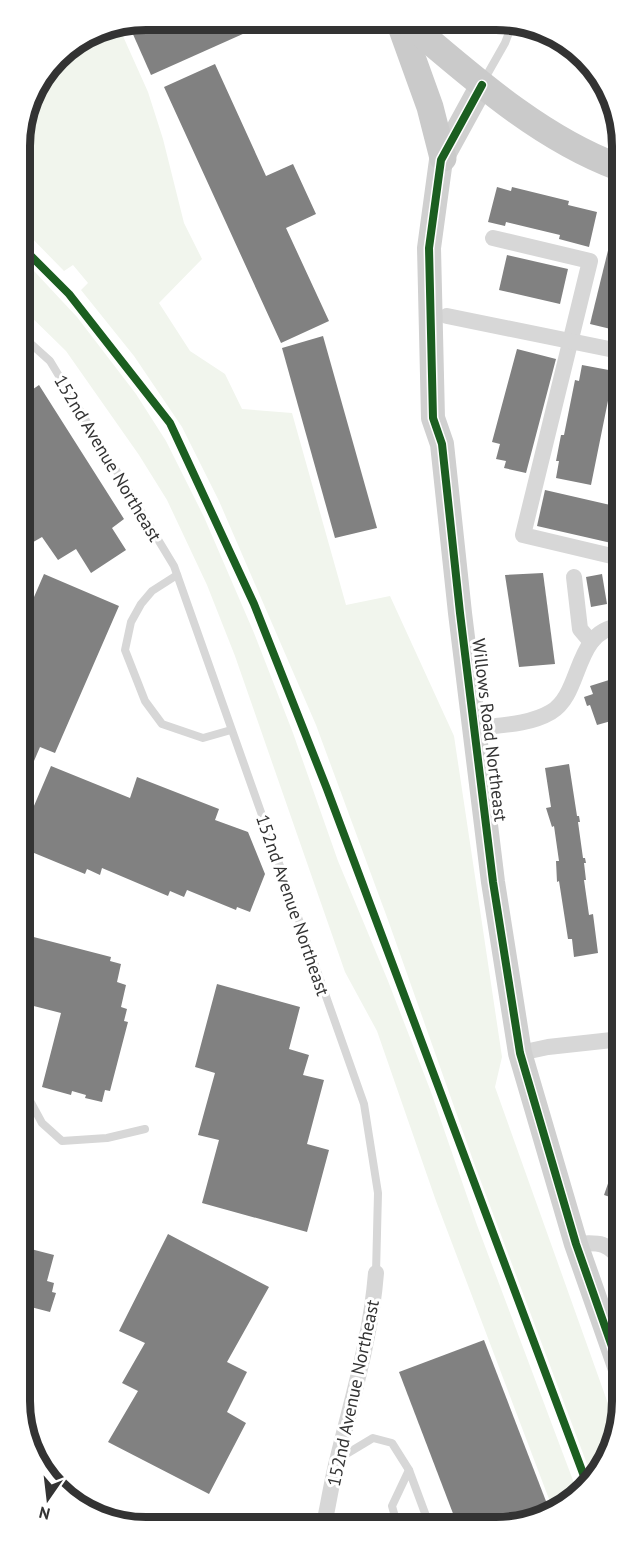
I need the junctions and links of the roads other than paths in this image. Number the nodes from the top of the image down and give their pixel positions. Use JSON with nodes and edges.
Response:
{"nodes":[{"id":1,"x":402,"y":30,"type":"edge"},
{"id":2,"x":417,"y":30,"type":"edge"},
{"id":3,"x":510,"y":31,"type":"edge"},
{"id":4,"x":482,"y":85,"type":"junction"},
{"id":5,"x":443,"y":158,"type":"junction"},
{"id":6,"x":612,"y":165,"type":"edge"},
{"id":7,"x":435,"y":211,"type":"junction"},
{"id":8,"x":494,"y":238,"type":"dead end"},
{"id":9,"x":447,"y":316,"type":"junction"},
{"id":10,"x":571,"y":340,"type":"junction"},
{"id":11,"x":30,"y":343,"type":"edge"},
{"id":12,"x":612,"y":349,"type":"edge"},
{"id":13,"x":442,"y":444,"type":"junction"},
{"id":14,"x":612,"y":556,"type":"edge"},
{"id":15,"x":177,"y":575,"type":"junction"},
{"id":16,"x":574,"y":578,"type":"dead end"},
{"id":17,"x":612,"y":628,"type":"edge"},
{"id":18,"x":591,"y":642,"type":"junction"},
{"id":19,"x":475,"y":728,"type":"junction"},
{"id":20,"x":231,"y":730,"type":"junction"},
{"id":21,"x":612,"y":1043,"type":"edge"},
{"id":22,"x":520,"y":1053,"type":"junction"},
{"id":23,"x":30,"y":1101,"type":"edge"},
{"id":24,"x":145,"y":1129,"type":"dead end"},
{"id":25,"x":576,"y":1244,"type":"junction"},
{"id":26,"x":612,"y":1250,"type":"edge"},
{"id":27,"x":376,"y":1273,"type":"joint"},
{"id":28,"x":612,"y":1347,"type":"edge"},
{"id":29,"x":337,"y":1460,"type":"junction"},
{"id":30,"x":409,"y":1470,"type":"junction"},
{"id":31,"x":325,"y":1517,"type":"edge"},
{"id":32,"x":395,"y":1517,"type":"edge"},
{"id":33,"x":426,"y":1517,"type":"edge"}],
"edges":[{"from":1,"to":5,"type":"main road"},
{"from":2,"to":4,"type":"main road"},
{"from":3,"to":4,"type":"lane"},
{"from":4,"to":5,"type":"street","name":"Willows Road Northeast"},
{"from":4,"to":6,"type":"main road"},
{"from":5,"to":7,"type":"street","name":"Willows Road Northeast"},
{"from":7,"to":9,"type":"street","name":"Willows Road Northeast"},
{"from":7,"to":13,"type":"street","name":"Willows Road Northeast"},
{"from":8,"to":10,"type":"street"},
{"from":9,"to":10,"type":"street"},
{"from":9,"to":13,"type":"street","name":"Willows Road Northeast"},
{"from":10,"to":12,"type":"street"},
{"from":10,"to":14,"type":"street"},
{"from":11,"to":15,"type":"lane","name":"152nd Avenue Northeast"},
{"from":13,"to":19,"type":"street","name":"Willows Road Northeast"},
{"from":15,"to":20,"type":"lane","name":"152nd Avenue Northeast"},
{"from":15,"to":20,"type":"lane"},
{"from":16,"to":18,"type":"street"},
{"from":17,"to":18,"type":"street"},
{"from":18,"to":19,"type":"street"},
{"from":19,"to":22,"type":"street","name":"Willows Road Northeast"},
{"from":20,"to":27,"type":"lane","name":"152nd Avenue Northeast"},
{"from":21,"to":22,"type":"street"},
{"from":22,"to":25,"type":"street","name":"Willows Road Northeast"},
{"from":23,"to":24,"type":"lane"},
{"from":25,"to":26,"type":"street"},
{"from":25,"to":28,"type":"street","name":"Willows Road Northeast"},
{"from":27,"to":29,"type":"street","name":"152nd Avenue Northeast"},
{"from":29,"to":30,"type":"lane"},
{"from":29,"to":31,"type":"street","name":"152nd Avenue Northeast"},
{"from":30,"to":32,"type":"lane"},
{"from":30,"to":33,"type":"lane"}]}
